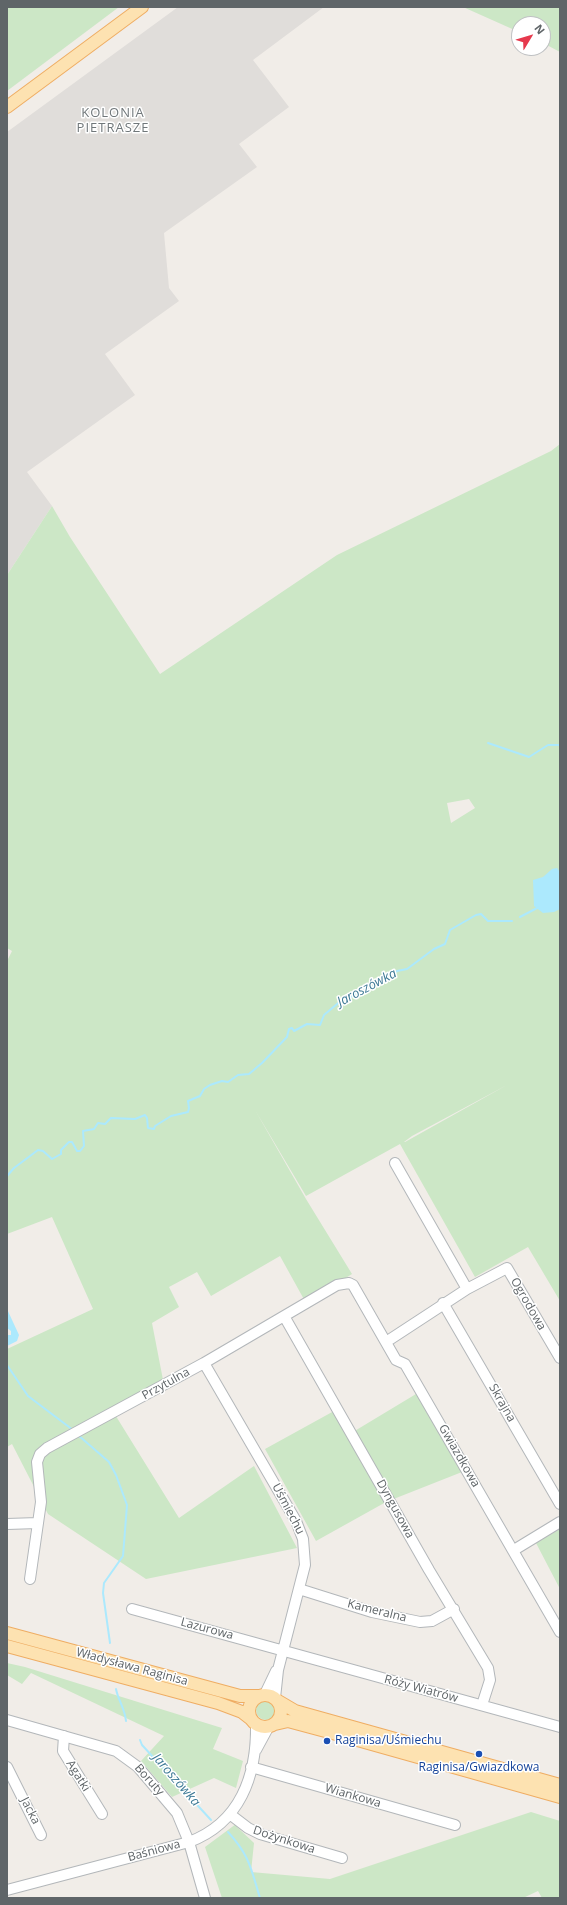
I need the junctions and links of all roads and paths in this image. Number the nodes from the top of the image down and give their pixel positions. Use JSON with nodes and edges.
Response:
{"nodes":[{"id":1,"x":142,"y":7,"type":"edge"},
{"id":2,"x":7,"y":106,"type":"edge"},
{"id":3,"x":395,"y":1163,"type":"dead end"},
{"id":4,"x":353,"y":1285,"type":"joint"},
{"id":5,"x":467,"y":1289,"type":"junction"},
{"id":6,"x":443,"y":1303,"type":"junction"},
{"id":7,"x":284,"y":1316,"type":"junction"},
{"id":8,"x":386,"y":1342,"type":"junction"},
{"id":9,"x":560,"y":1358,"type":"edge"},
{"id":10,"x":204,"y":1363,"type":"junction"},
{"id":11,"x":560,"y":1504,"type":"edge"},
{"id":12,"x":560,"y":1522,"type":"edge"},
{"id":13,"x":38,"y":1523,"type":"junction"},
{"id":14,"x":7,"y":1524,"type":"edge"},
{"id":15,"x":514,"y":1550,"type":"junction"},
{"id":16,"x":30,"y":1579,"type":"dead end"},
{"id":17,"x":299,"y":1590,"type":"junction"},
{"id":18,"x":132,"y":1609,"type":"dead end"},
{"id":19,"x":454,"y":1609,"type":"junction"},
{"id":20,"x":560,"y":1632,"type":"edge"},
{"id":21,"x":7,"y":1633,"type":"edge"},
{"id":22,"x":7,"y":1646,"type":"edge"},
{"id":23,"x":283,"y":1649,"type":"junction"},
{"id":24,"x":269,"y":1697,"type":"junction"},
{"id":25,"x":482,"y":1705,"type":"junction"},
{"id":26,"x":7,"y":1720,"type":"edge"},
{"id":27,"x":254,"y":1722,"type":"junction"},
{"id":28,"x":272,"y":1725,"type":"junction"},
{"id":29,"x":560,"y":1727,"type":"edge"},
{"id":30,"x":64,"y":1736,"type":"junction"},
{"id":31,"x":254,"y":1753,"type":"junction"},
{"id":32,"x":7,"y":1767,"type":"edge"},
{"id":33,"x":251,"y":1767,"type":"junction"},
{"id":34,"x":560,"y":1785,"type":"edge"},
{"id":35,"x":560,"y":1797,"type":"edge"},
{"id":36,"x":102,"y":1814,"type":"dead end"},
{"id":37,"x":230,"y":1815,"type":"junction"},
{"id":38,"x":455,"y":1825,"type":"dead end"},
{"id":39,"x":41,"y":1835,"type":"dead end"},
{"id":40,"x":189,"y":1842,"type":"junction"},
{"id":41,"x":342,"y":1858,"type":"dead end"},
{"id":42,"x":7,"y":1890,"type":"edge"},
{"id":43,"x":204,"y":1898,"type":"edge"}],
"edges":[{"from":1,"to":2,"type":"main road"},
{"from":3,"to":5,"type":"street"},
{"from":4,"to":7,"type":"street","name":"Przytulna"},
{"from":4,"to":8,"type":"street","name":"Gwiazdkowa"},
{"from":5,"to":6,"type":"street","name":"Ogrodowa"},
{"from":5,"to":9,"type":"street","name":"Ogrodowa"},
{"from":6,"to":8,"type":"street","name":"Ogrodowa"},
{"from":6,"to":11,"type":"street","name":"Skrajna"},
{"from":7,"to":10,"type":"street","name":"Przytulna"},
{"from":7,"to":19,"type":"street","name":"Dyngusowa"},
{"from":8,"to":15,"type":"street","name":"Gwiazdkowa"},
{"from":10,"to":13,"type":"street","name":"Przytulna"},
{"from":10,"to":17,"type":"street","name":"Uśmiechu"},
{"from":12,"to":15,"type":"street"},
{"from":13,"to":14,"type":"street"},
{"from":13,"to":16,"type":"street","name":"Przytulna"},
{"from":15,"to":20,"type":"street","name":"Gwiazdkowa"},
{"from":17,"to":19,"type":"street","name":"Kameralna"},
{"from":17,"to":23,"type":"street","name":"Uśmiechu"},
{"from":18,"to":23,"type":"street","name":"Lazurowa"},
{"from":19,"to":25,"type":"street","name":"Dyngusowa"},
{"from":21,"to":24,"type":"main road","name":"Władysława Raginisa"},
{"from":22,"to":27,"type":"main road","name":"Władysława Raginisa"},
{"from":23,"to":24,"type":"street","name":"Uśmiechu"},
{"from":23,"to":25,"type":"street","name":"Róży Wiatrów"},
{"from":24,"to":27,"type":"main road"},
{"from":24,"to":28,"type":"main road"},
{"from":24,"to":34,"type":"main road","name":"Władysława Raginisa"},
{"from":25,"to":29,"type":"street","name":"Róży Wiatrów"},
{"from":26,"to":30,"type":"street","name":"Boruty"},
{"from":27,"to":28,"type":"main road"},
{"from":27,"to":31,"type":"street","name":"Baśniowa"},
{"from":28,"to":31,"type":"street","name":"Baśniowa"},
{"from":28,"to":35,"type":"main road"},
{"from":30,"to":36,"type":"street","name":"Agatki"},
{"from":30,"to":40,"type":"street","name":"Boruty"},
{"from":31,"to":33,"type":"street","name":"Baśniowa"},
{"from":32,"to":39,"type":"street","name":"Jacka"},
{"from":33,"to":37,"type":"street","name":"Baśniowa"},
{"from":33,"to":38,"type":"street","name":"Wiankowa"},
{"from":37,"to":40,"type":"street","name":"Baśniowa"},
{"from":37,"to":41,"type":"street","name":"Dożynkowa"},
{"from":40,"to":42,"type":"street","name":"Baśniowa"},
{"from":40,"to":43,"type":"street","name":"Boruty"}]}
